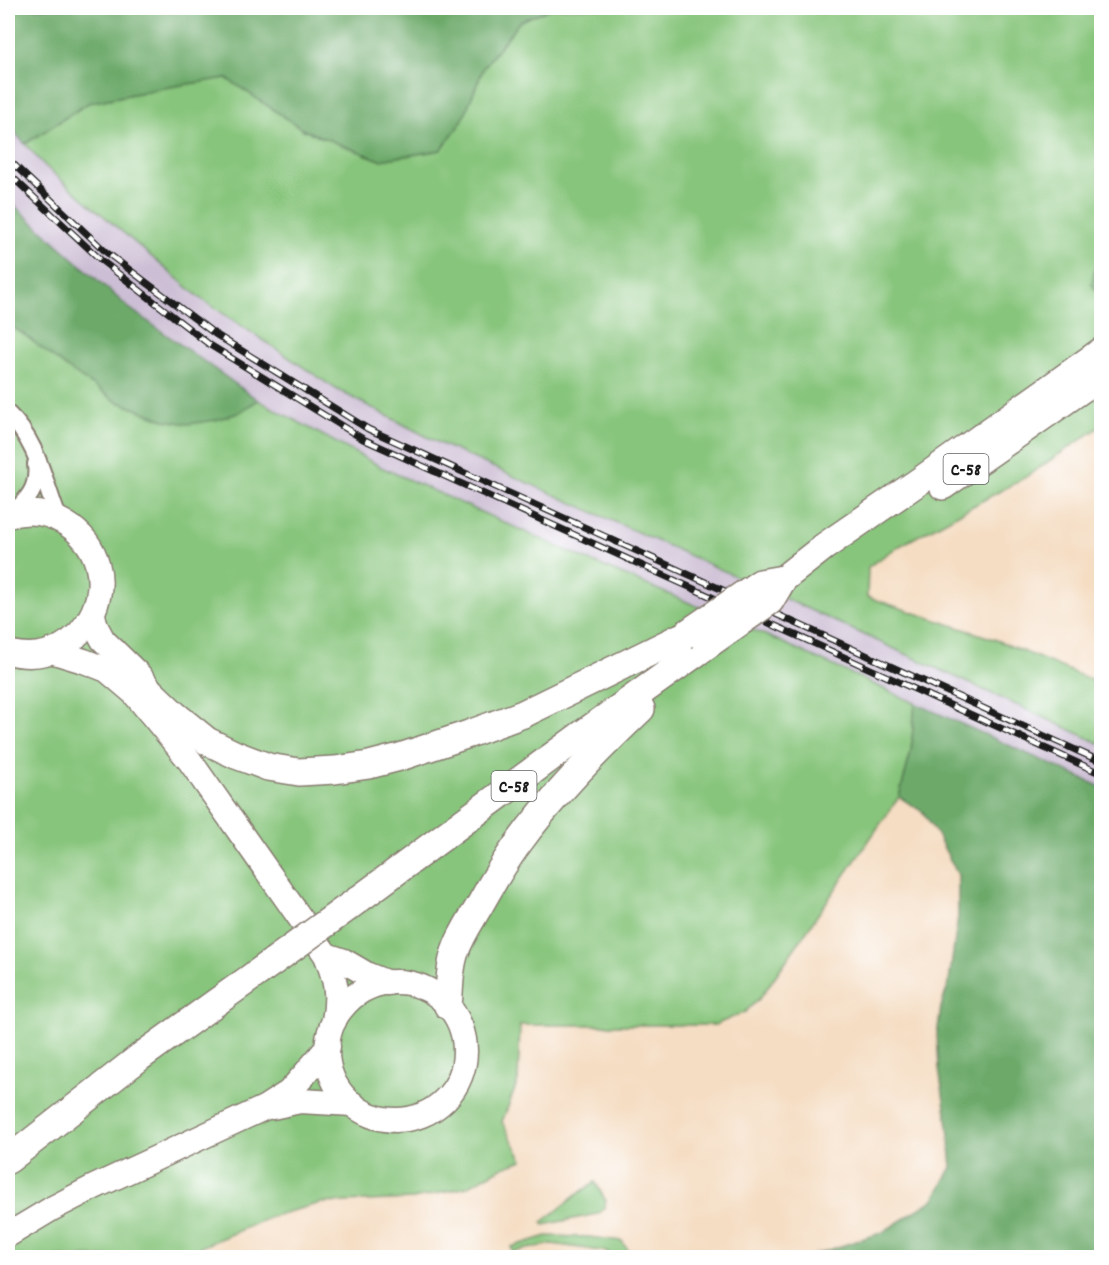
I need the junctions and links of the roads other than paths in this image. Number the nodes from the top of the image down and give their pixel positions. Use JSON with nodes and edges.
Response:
{"nodes":[{"id":1,"x":1098,"y":361,"type":"edge"},
{"id":2,"x":8,"y":414,"type":"edge"},
{"id":3,"x":31,"y":446,"type":"junction"},
{"id":4,"x":9,"y":516,"type":"edge"},
{"id":5,"x":59,"y":520,"type":"junction"},
{"id":6,"x":93,"y":615,"type":"junction"},
{"id":7,"x":694,"y":641,"type":"junction"},
{"id":8,"x":51,"y":651,"type":"junction"},
{"id":9,"x":8,"y":652,"type":"edge"},
{"id":10,"x":681,"y":664,"type":"junction"},
{"id":11,"x":153,"y":694,"type":"junction"},
{"id":12,"x":190,"y":761,"type":"junction"},
{"id":13,"x":326,"y":955,"type":"junction"},
{"id":14,"x":388,"y":983,"type":"junction"},
{"id":15,"x":448,"y":1006,"type":"junction"},
{"id":16,"x":334,"y":1022,"type":"junction"},
{"id":17,"x":328,"y":1047,"type":"junction"},
{"id":18,"x":353,"y":1104,"type":"junction"},
{"id":19,"x":264,"y":1108,"type":"junction"},
{"id":20,"x":8,"y":1160,"type":"edge"},
{"id":21,"x":8,"y":1235,"type":"edge"}],
"edges":[{"from":1,"to":7,"type":"main road","number":"C-58","bridge":true},
{"from":2,"to":3,"type":"street"},
{"from":3,"to":4,"type":"street"},
{"from":3,"to":5,"type":"street"},
{"from":4,"to":5,"type":"street"},
{"from":5,"to":6,"type":"street"},
{"from":6,"to":8,"type":"street"},
{"from":6,"to":11,"type":"street"},
{"from":7,"to":10,"type":"main road","number":"C-58"},
{"from":7,"to":11,"type":"main road"},
{"from":8,"to":9,"type":"street"},
{"from":8,"to":12,"type":"street"},
{"from":10,"to":15,"type":"main road"},
{"from":10,"to":20,"type":"main road","number":"C-58","bridge":true},
{"from":11,"to":12,"type":"street"},
{"from":12,"to":13,"type":"street"},
{"from":13,"to":14,"type":"street"},
{"from":13,"to":16,"type":"street"},
{"from":14,"to":15,"type":"street"},
{"from":14,"to":16,"type":"street"},
{"from":15,"to":18,"type":"street"},
{"from":16,"to":17,"type":"street"},
{"from":17,"to":18,"type":"street"},
{"from":17,"to":19,"type":"street"},
{"from":18,"to":19,"type":"street"},
{"from":19,"to":21,"type":"street"}]}
